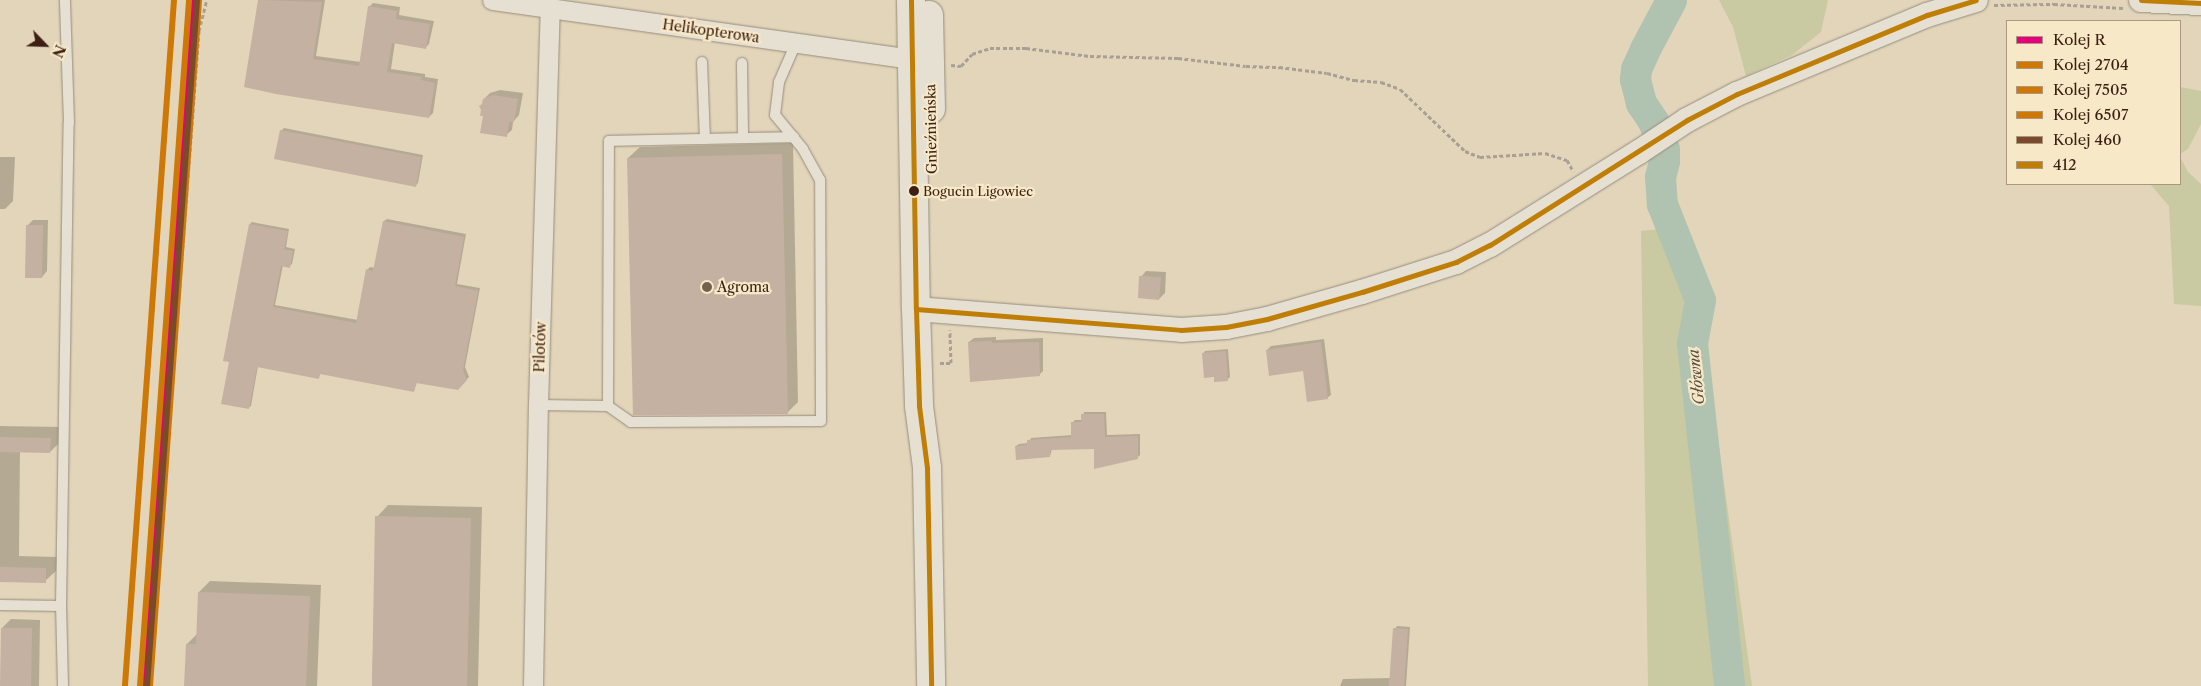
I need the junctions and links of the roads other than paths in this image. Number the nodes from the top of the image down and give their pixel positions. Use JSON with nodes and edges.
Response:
{"nodes":[{"id":1,"x":65,"y":0,"type":"edge"},
{"id":2,"x":492,"y":0,"type":"edge"},
{"id":3,"x":911,"y":0,"type":"edge"},
{"id":4,"x":929,"y":0,"type":"edge"},
{"id":5,"x":1982,"y":3,"type":"edge"},
{"id":6,"x":2201,"y":3,"type":"edge"},
{"id":7,"x":2132,"y":4,"type":"edge"},
{"id":8,"x":550,"y":8,"type":"junction"},
{"id":9,"x":796,"y":43,"type":"junction"},
{"id":10,"x":921,"y":61,"type":"junction"},
{"id":11,"x":702,"y":62,"type":"dead end"},
{"id":12,"x":742,"y":63,"type":"dead end"},
{"id":13,"x":794,"y":137,"type":"junction"},
{"id":14,"x":743,"y":138,"type":"junction"},
{"id":15,"x":705,"y":139,"type":"junction"},
{"id":16,"x":935,"y":315,"type":"junction"},
{"id":17,"x":538,"y":405,"type":"junction"},
{"id":18,"x":608,"y":406,"type":"junction"},
{"id":19,"x":927,"y":468,"type":"junction"},
{"id":20,"x":0,"y":604,"type":"edge"},
{"id":21,"x":61,"y":606,"type":"junction"},
{"id":22,"x":63,"y":686,"type":"edge"},
{"id":23,"x":533,"y":686,"type":"edge"},
{"id":24,"x":931,"y":686,"type":"edge"}],
"edges":[{"from":1,"to":21,"type":"lane"},
{"from":2,"to":8,"type":"street","name":"Helikopterowa"},
{"from":3,"to":10,"type":"main road","name":"Gnieźnieńska"},
{"from":4,"to":10,"type":"main road","name":"Gnieźnieńska"},
{"from":5,"to":16,"type":"street"},
{"from":6,"to":7,"type":"street"},
{"from":8,"to":9,"type":"street","name":"Helikopterowa"},
{"from":8,"to":17,"type":"street","name":"Pilotów"},
{"from":9,"to":10,"type":"street","name":"Helikopterowa"},
{"from":9,"to":13,"type":"lane"},
{"from":10,"to":16,"type":"main road","name":"Gnieźnieńska"},
{"from":11,"to":15,"type":"lane"},
{"from":12,"to":14,"type":"lane"},
{"from":13,"to":14,"type":"lane"},
{"from":13,"to":18,"type":"lane"},
{"from":14,"to":15,"type":"lane"},
{"from":15,"to":18,"type":"lane"},
{"from":16,"to":19,"type":"main road","name":"Gnieźnieńska"},
{"from":16,"to":19,"type":"main road","name":"Gnieźnieńska"},
{"from":17,"to":18,"type":"lane"},
{"from":17,"to":23,"type":"street","name":"Pilotów"},
{"from":19,"to":24,"type":"main road","name":"Gnieźnieńska"},
{"from":20,"to":21,"type":"lane"},
{"from":21,"to":22,"type":"lane"}]}
